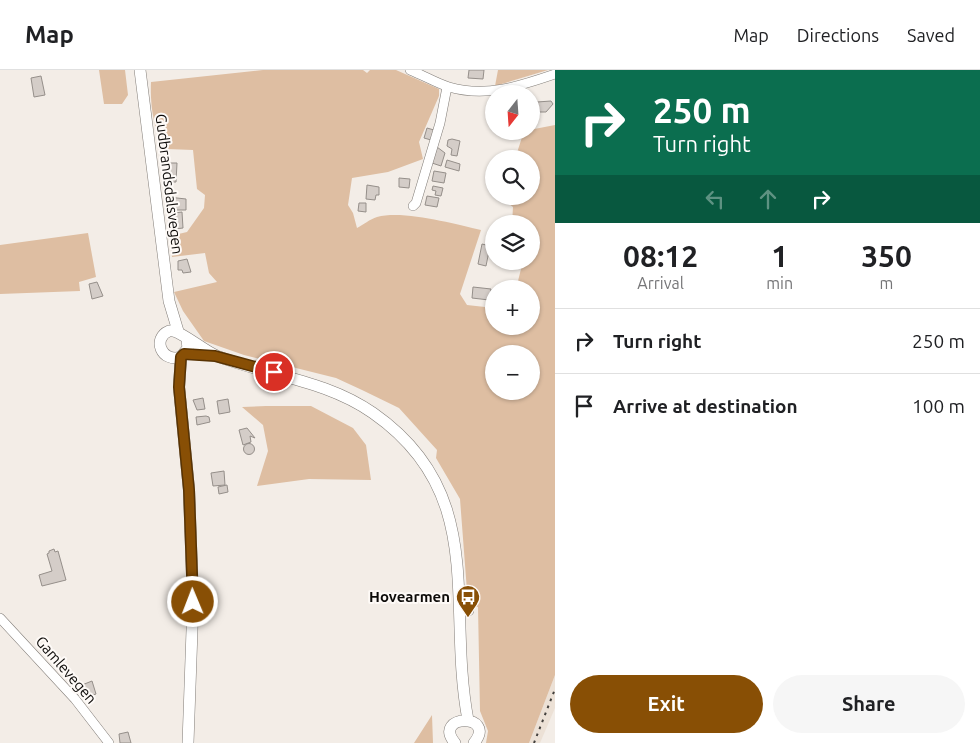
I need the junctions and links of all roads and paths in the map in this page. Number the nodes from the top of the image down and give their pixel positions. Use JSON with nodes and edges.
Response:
{"nodes":[{"id":1,"x":140,"y":70,"type":"edge"},
{"id":2,"x":410,"y":70,"type":"edge"},
{"id":3,"x":555,"y":74,"type":"edge"},
{"id":4,"x":447,"y":87,"type":"junction"},
{"id":5,"x":413,"y":206,"type":"dead end"},
{"id":6,"x":172,"y":332,"type":"junction"},
{"id":7,"x":188,"y":340,"type":"junction"},
{"id":8,"x":179,"y":356,"type":"junction"},
{"id":9,"x":215,"y":356,"type":"junction"},
{"id":10,"x":0,"y":618,"type":"edge"},
{"id":11,"x":463,"y":691,"type":"junction"},
{"id":12,"x":468,"y":720,"type":"junction"},
{"id":13,"x":456,"y":722,"type":"junction"},
{"id":14,"x":451,"y":741,"type":"edge"},
{"id":15,"x":109,"y":743,"type":"edge"},
{"id":16,"x":188,"y":743,"type":"edge"},
{"id":17,"x":474,"y":743,"type":"edge"}],
"edges":[{"from":1,"to":6,"type":"main road","name":"Gudbrandsdalsvegen"},
{"from":2,"to":4,"type":"street"},
{"from":3,"to":4,"type":"street"},
{"from":4,"to":5,"type":"street"},
{"from":6,"to":7,"type":"main road"},
{"from":6,"to":8,"type":"main road"},
{"from":7,"to":8,"type":"main road"},
{"from":7,"to":9,"type":"main road"},
{"from":8,"to":9,"type":"main road"},
{"from":8,"to":16,"type":"main road"},
{"from":9,"to":11,"type":"main road"},
{"from":10,"to":15,"type":"street","name":"Gamlevegen"},
{"from":11,"to":12,"type":"main road"},
{"from":11,"to":13,"type":"main road"},
{"from":12,"to":13,"type":"main road"},
{"from":12,"to":17,"type":"main road"},
{"from":13,"to":14,"type":"main road"}]}
